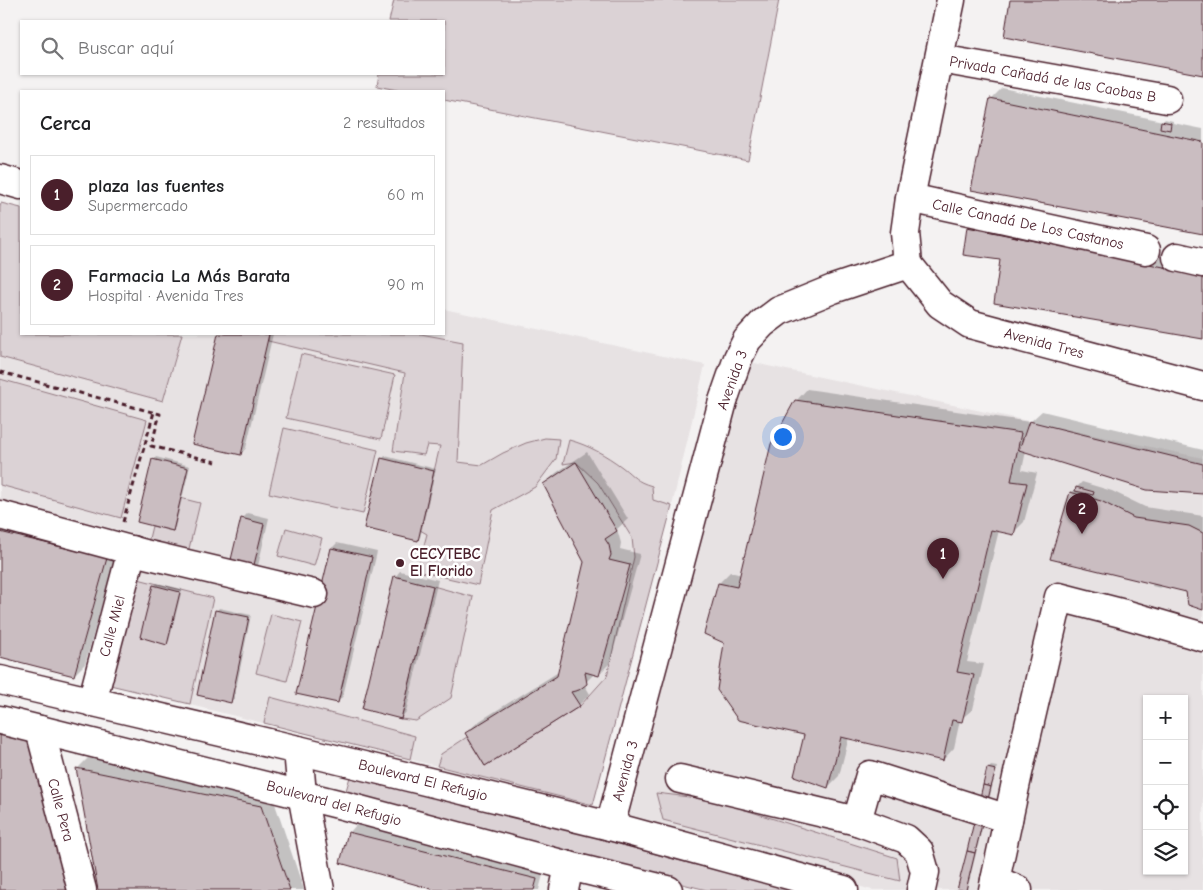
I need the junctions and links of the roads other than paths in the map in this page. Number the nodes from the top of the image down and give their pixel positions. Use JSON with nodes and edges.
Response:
{"nodes":[{"id":1,"x":951,"y":0,"type":"edge"},
{"id":2,"x":940,"y":59,"type":"junction"},
{"id":3,"x":1167,"y":99,"type":"dead end"},
{"id":4,"x":0,"y":179,"type":"edge"},
{"id":5,"x":20,"y":185,"type":"edge"},
{"id":6,"x":910,"y":198,"type":"junction"},
{"id":7,"x":1146,"y":250,"type":"dead end"},
{"id":8,"x":908,"y":264,"type":"junction"},
{"id":9,"x":1203,"y":386,"type":"edge"},
{"id":10,"x":0,"y":515,"type":"edge"},
{"id":11,"x":131,"y":550,"type":"junction"},
{"id":12,"x":314,"y":594,"type":"dead end"},
{"id":13,"x":1203,"y":637,"type":"edge"},
{"id":14,"x":0,"y":680,"type":"edge"},
{"id":15,"x":92,"y":702,"type":"junction"},
{"id":16,"x":0,"y":720,"type":"edge"},
{"id":17,"x":40,"y":730,"type":"junction"},
{"id":18,"x":298,"y":750,"type":"junction"},
{"id":19,"x":680,"y":779,"type":"dead end"},
{"id":20,"x":302,"y":794,"type":"junction"},
{"id":21,"x":1008,"y":819,"type":"junction"},
{"id":22,"x":857,"y":821,"type":"junction"},
{"id":23,"x":610,"y":826,"type":"junction"},
{"id":24,"x":567,"y":878,"type":"edge"},
{"id":25,"x":1002,"y":887,"type":"edge"},
{"id":26,"x":82,"y":890,"type":"edge"},
{"id":27,"x":320,"y":890,"type":"edge"},
{"id":28,"x":668,"y":890,"type":"edge"},
{"id":29,"x":844,"y":890,"type":"edge"},
{"id":30,"x":921,"y":890,"type":"edge"}],
"edges":[{"from":1,"to":2,"type":"street"},
{"from":2,"to":3,"type":"street","name":"Privada Cañadá de las Caobas B"},
{"from":2,"to":6,"type":"street"},
{"from":4,"to":5,"type":"street"},
{"from":6,"to":7,"type":"street","name":"Calle Canadá De Los Castanos"},
{"from":6,"to":8,"type":"street"},
{"from":8,"to":9,"type":"street","name":"Avenida Tres"},
{"from":8,"to":23,"type":"street","name":"Avenida 3"},
{"from":10,"to":11,"type":"street"},
{"from":11,"to":12,"type":"street"},
{"from":11,"to":15,"type":"street","name":"Calle Miel"},
{"from":13,"to":21,"type":"street"},
{"from":14,"to":15,"type":"street","name":"Boulevard El Refugio"},
{"from":15,"to":18,"type":"street","name":"Boulevard El Refugio"},
{"from":16,"to":17,"type":"street","name":"Boulevard del Refugio"},
{"from":17,"to":20,"type":"street","name":"Boulevard del Refugio"},
{"from":17,"to":26,"type":"street","name":"Calle Pera"},
{"from":18,"to":20,"type":"street"},
{"from":18,"to":23,"type":"street","name":"Boulevard El Refugio"},
{"from":19,"to":22,"type":"street"},
{"from":20,"to":24,"type":"street","name":"Boulevard del Refugio"},
{"from":20,"to":27,"type":"street"},
{"from":21,"to":22,"type":"street"},
{"from":21,"to":25,"type":"street"},
{"from":22,"to":30,"type":"street"},
{"from":23,"to":29,"type":"street","name":"Boulevard El Refugio"},
{"from":24,"to":28,"type":"street","name":"Boulevard del Refugio"}]}
